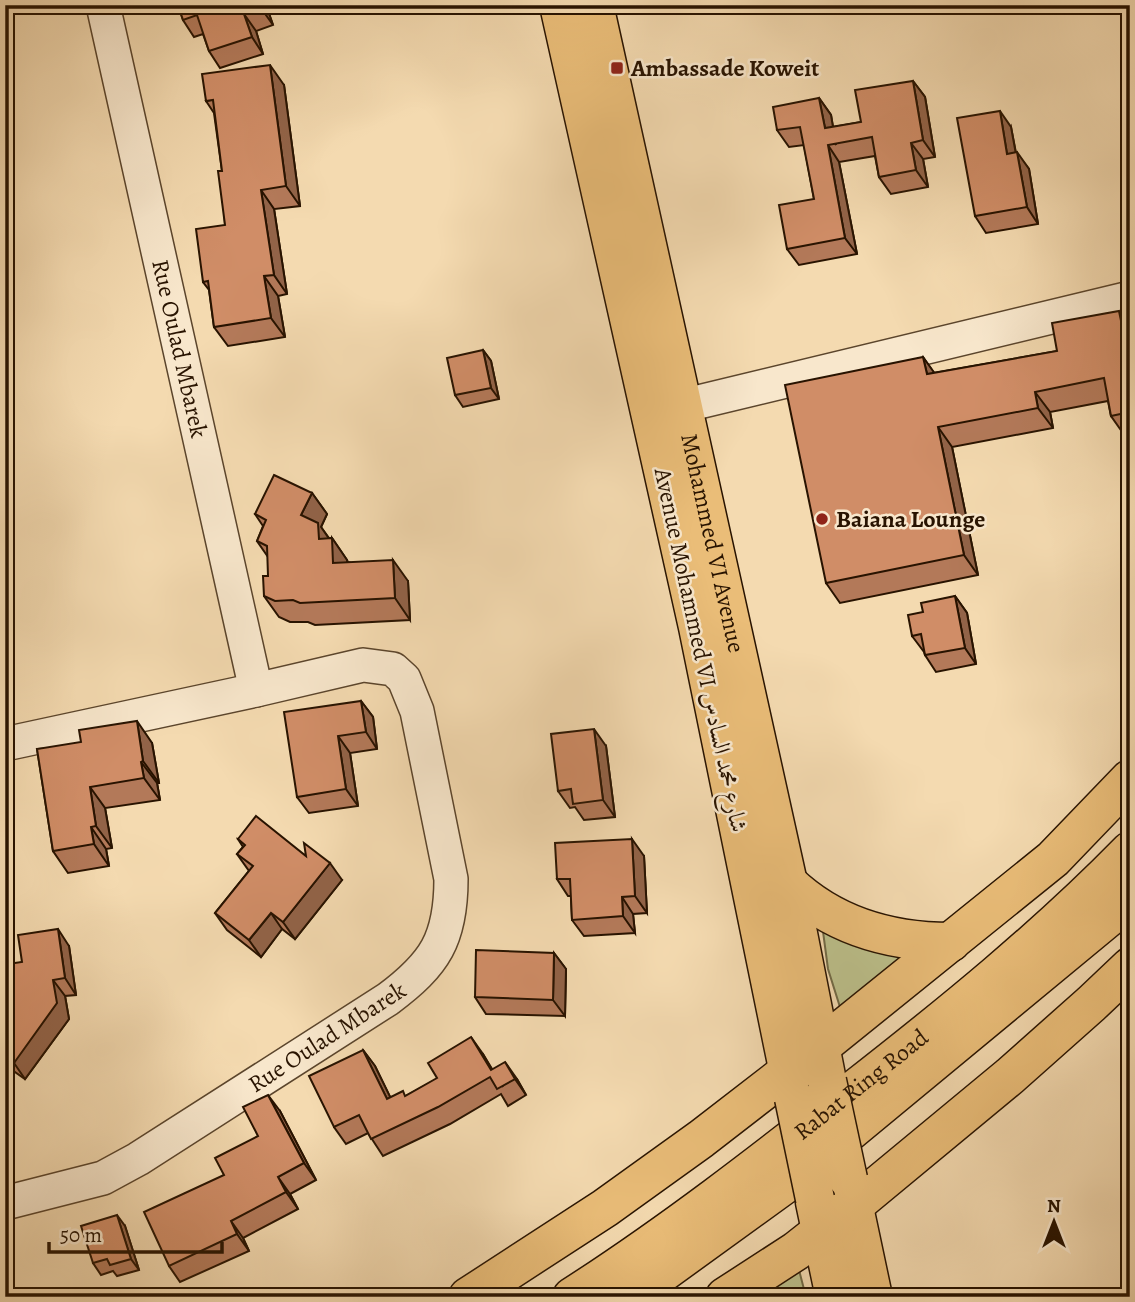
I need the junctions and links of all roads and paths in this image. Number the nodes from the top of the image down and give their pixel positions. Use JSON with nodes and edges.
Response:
{"nodes":[{"id":1,"x":103,"y":5,"type":"edge"},
{"id":2,"x":559,"y":5,"type":"edge"},
{"id":3,"x":594,"y":5,"type":"edge"},
{"id":4,"x":1130,"y":298,"type":"edge"},
{"id":5,"x":682,"y":406,"type":"junction"},
{"id":6,"x":256,"y":690,"type":"junction"},
{"id":7,"x":5,"y":744,"type":"edge"},
{"id":8,"x":1130,"y":779,"type":"edge"},
{"id":9,"x":1130,"y":850,"type":"edge"},
{"id":10,"x":788,"y":883,"type":"junction"},
{"id":11,"x":1130,"y":897,"type":"edge"},
{"id":12,"x":950,"y":942,"type":"junction"},
{"id":13,"x":1130,"y":967,"type":"edge"},
{"id":14,"x":824,"y":1064,"type":"junction"},
{"id":15,"x":791,"y":1084,"type":"junction"},
{"id":16,"x":851,"y":1192,"type":"junction"},
{"id":17,"x":5,"y":1203,"type":"edge"},
{"id":18,"x":818,"y":1215,"type":"junction"},
{"id":19,"x":468,"y":1297,"type":"edge"},
{"id":20,"x":572,"y":1297,"type":"edge"},
{"id":21,"x":629,"y":1297,"type":"edge"},
{"id":22,"x":725,"y":1297,"type":"edge"},
{"id":23,"x":835,"y":1297,"type":"edge"},
{"id":24,"x":873,"y":1297,"type":"edge"}],
"edges":[{"from":1,"to":6,"type":"street","name":"Rue Oulad Mbarek"},
{"from":2,"to":15,"type":"main road","name":"Avenue Mohammed VI شارع محمد السادس"},
{"from":3,"to":5,"type":"main road","name":"Mohammed VI Avenue"},
{"from":4,"to":5,"type":"street"},
{"from":5,"to":10,"type":"main road","name":"Mohammed VI Avenue"},
{"from":6,"to":7,"type":"street","name":"Rue Oulad Mbarek"},
{"from":6,"to":17,"type":"street","name":"Rue Oulad Mbarek"},
{"from":8,"to":12,"type":"main road"},
{"from":9,"to":20,"type":"main road","name":"Rabat Ring Road"},
{"from":10,"to":12,"type":"main road"},
{"from":10,"to":14,"type":"main road","name":"Mohammed VI Avenue"},
{"from":11,"to":21,"type":"main road","name":"Rabat Ring Road"},
{"from":12,"to":14,"type":"main road"},
{"from":13,"to":16,"type":"main road"},
{"from":14,"to":15,"type":"main road"},
{"from":14,"to":16,"type":"main road","bridge":true},
{"from":15,"to":18,"type":"main road","name":"Avenue Mohammed VI شارع محمد السادس","bridge":true},
{"from":15,"to":19,"type":"main road"},
{"from":16,"to":18,"type":"main road"},
{"from":16,"to":24,"type":"main road"},
{"from":18,"to":22,"type":"main road"},
{"from":18,"to":23,"type":"main road","name":"Avenue Mohammed VI شارع محمد السادس"}]}
